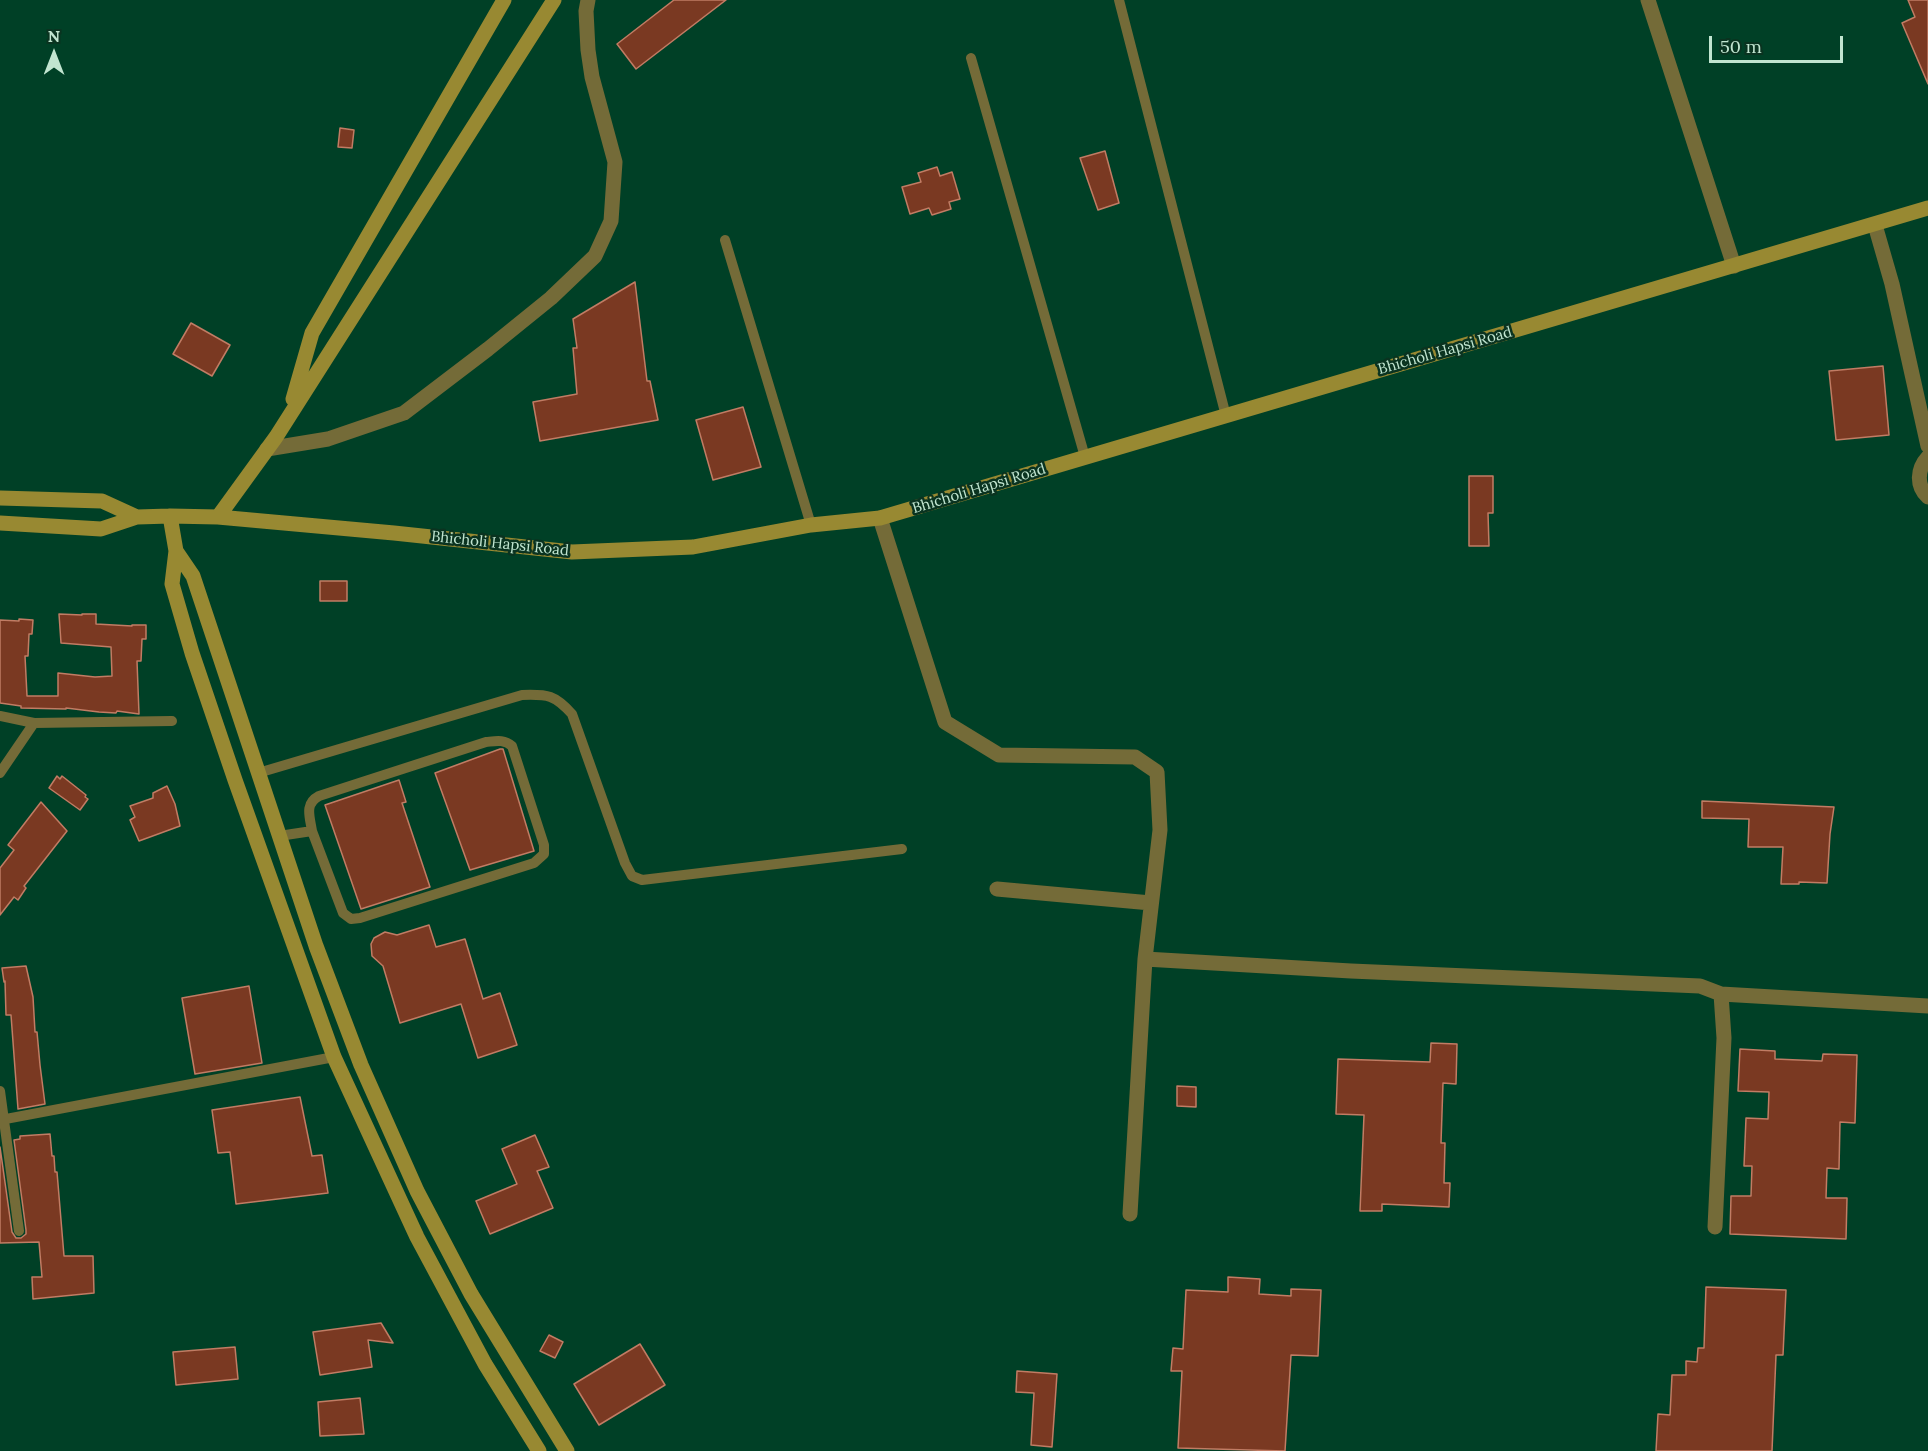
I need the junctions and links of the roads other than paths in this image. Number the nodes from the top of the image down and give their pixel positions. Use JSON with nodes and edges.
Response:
{"nodes":[{"id":1,"x":504,"y":0,"type":"edge"},
{"id":2,"x":554,"y":0,"type":"edge"},
{"id":3,"x":588,"y":0,"type":"edge"},
{"id":4,"x":1119,"y":0,"type":"edge"},
{"id":5,"x":1648,"y":0,"type":"edge"},
{"id":6,"x":971,"y":58,"type":"dead end"},
{"id":7,"x":1928,"y":208,"type":"edge"},
{"id":8,"x":1875,"y":225,"type":"junction"},
{"id":9,"x":725,"y":240,"type":"dead end"},
{"id":10,"x":1734,"y":266,"type":"junction"},
{"id":11,"x":1226,"y":416,"type":"junction"},
{"id":12,"x":288,"y":417,"type":"junction"},
{"id":13,"x":1928,"y":446,"type":"edge"},
{"id":14,"x":267,"y":449,"type":"junction"},
{"id":15,"x":1928,"y":457,"type":"edge"},
{"id":16,"x":1085,"y":458,"type":"junction"},
{"id":17,"x":1928,"y":497,"type":"edge"},
{"id":18,"x":0,"y":498,"type":"edge"},
{"id":19,"x":170,"y":516,"type":"junction"},
{"id":20,"x":137,"y":517,"type":"junction"},
{"id":21,"x":218,"y":517,"type":"junction"},
{"id":22,"x":880,"y":518,"type":"junction"},
{"id":23,"x":0,"y":523,"type":"edge"},
{"id":24,"x":810,"y":525,"type":"junction"},
{"id":25,"x":176,"y":552,"type":"junction"},
{"id":26,"x":0,"y":716,"type":"edge"},
{"id":27,"x":172,"y":721,"type":"dead end"},
{"id":28,"x":34,"y":723,"type":"junction"},
{"id":29,"x":0,"y":773,"type":"edge"},
{"id":30,"x":258,"y":773,"type":"junction"},
{"id":31,"x":312,"y":831,"type":"junction"},
{"id":32,"x":279,"y":836,"type":"junction"},
{"id":33,"x":902,"y":849,"type":"dead end"},
{"id":34,"x":997,"y":890,"type":"dead end"},
{"id":35,"x":1151,"y":903,"type":"junction"},
{"id":36,"x":1144,"y":959,"type":"junction"},
{"id":37,"x":1721,"y":994,"type":"junction"},
{"id":38,"x":1928,"y":1006,"type":"edge"},
{"id":39,"x":333,"y":1057,"type":"junction"},
{"id":40,"x":0,"y":1091,"type":"edge"},
{"id":41,"x":3,"y":1120,"type":"edge"},
{"id":42,"x":1130,"y":1214,"type":"dead end"},
{"id":43,"x":1715,"y":1227,"type":"dead end"},
{"id":44,"x":19,"y":1231,"type":"dead end"},
{"id":45,"x":539,"y":1451,"type":"edge"},
{"id":46,"x":567,"y":1451,"type":"edge"}],
"edges":[{"from":1,"to":12,"type":"street"},
{"from":2,"to":12,"type":"street"},
{"from":3,"to":14,"type":"street"},
{"from":4,"to":11,"type":"lane"},
{"from":5,"to":10,"type":"street"},
{"from":6,"to":16,"type":"lane"},
{"from":7,"to":8,"type":"street","name":"Bhicholi Hapsi Road"},
{"from":8,"to":10,"type":"street","name":"Bhicholi Hapsi Road"},
{"from":8,"to":13,"type":"street"},
{"from":9,"to":24,"type":"lane"},
{"from":10,"to":11,"type":"street","name":"Bhicholi Hapsi Road"},
{"from":11,"to":16,"type":"street","name":"Bhicholi Hapsi Road"},
{"from":12,"to":14,"type":"street"},
{"from":14,"to":21,"type":"street"},
{"from":15,"to":17,"type":"street"},
{"from":16,"to":22,"type":"street","name":"Bhicholi Hapsi Road"},
{"from":18,"to":20,"type":"street"},
{"from":19,"to":20,"type":"street","name":"Bhicholi Hapsi Road"},
{"from":19,"to":21,"type":"street","name":"Bhicholi Hapsi Road"},
{"from":19,"to":25,"type":"street"},
{"from":20,"to":23,"type":"street","name":"Bhicholi Hapsi Road"},
{"from":21,"to":24,"type":"street","name":"Bhicholi Hapsi Road"},
{"from":22,"to":24,"type":"street","name":"Bhicholi Hapsi Road"},
{"from":22,"to":35,"type":"street"},
{"from":25,"to":30,"type":"street"},
{"from":25,"to":39,"type":"street"},
{"from":26,"to":28,"type":"lane"},
{"from":27,"to":28,"type":"lane"},
{"from":28,"to":29,"type":"lane"},
{"from":30,"to":32,"type":"street"},
{"from":30,"to":33,"type":"lane"},
{"from":31,"to":31,"type":"lane"},
{"from":31,"to":32,"type":"lane"},
{"from":32,"to":46,"type":"street"},
{"from":34,"to":35,"type":"street"},
{"from":35,"to":36,"type":"street"},
{"from":36,"to":37,"type":"street"},
{"from":36,"to":42,"type":"street"},
{"from":37,"to":38,"type":"street"},
{"from":37,"to":43,"type":"street"},
{"from":39,"to":41,"type":"lane"},
{"from":39,"to":45,"type":"street"},
{"from":40,"to":41,"type":"lane"},
{"from":41,"to":44,"type":"lane"}]}
